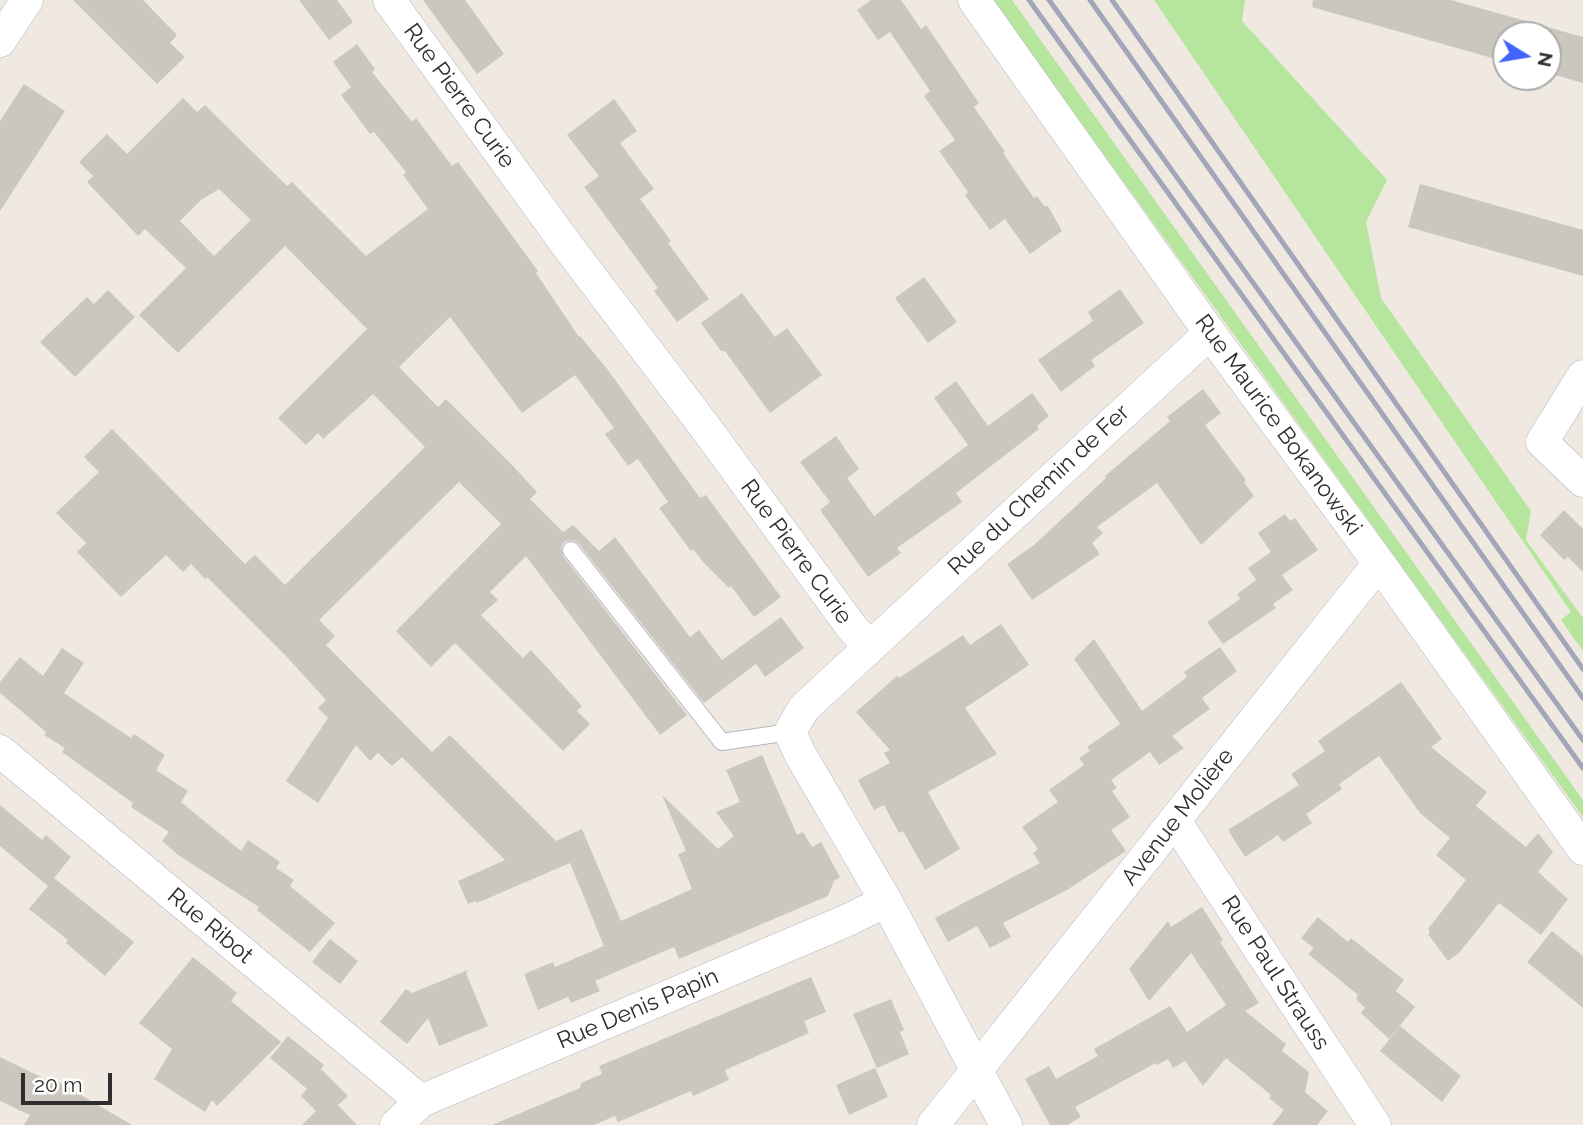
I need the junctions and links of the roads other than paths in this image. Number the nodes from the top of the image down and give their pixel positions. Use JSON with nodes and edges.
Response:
{"nodes":[{"id":1,"x":27,"y":0,"type":"edge"},
{"id":2,"x":389,"y":0,"type":"edge"},
{"id":3,"x":974,"y":0,"type":"edge"},
{"id":4,"x":0,"y":41,"type":"edge"},
{"id":5,"x":1210,"y":333,"type":"junction"},
{"id":6,"x":1583,"y":376,"type":"edge"},
{"id":7,"x":1583,"y":481,"type":"edge"},
{"id":8,"x":571,"y":550,"type":"dead end"},
{"id":9,"x":1379,"y":563,"type":"junction"},
{"id":10,"x":869,"y":646,"type":"junction"},
{"id":11,"x":790,"y":732,"type":"junction"},
{"id":12,"x":0,"y":751,"type":"edge"},
{"id":13,"x":1175,"y":821,"type":"junction"},
{"id":14,"x":1583,"y":849,"type":"edge"},
{"id":15,"x":886,"y":901,"type":"junction"},
{"id":16,"x":976,"y":1072,"type":"junction"},
{"id":17,"x":421,"y":1101,"type":"junction"},
{"id":18,"x":396,"y":1125,"type":"edge"},
{"id":19,"x":933,"y":1125,"type":"edge"},
{"id":20,"x":1006,"y":1125,"type":"edge"},
{"id":21,"x":1375,"y":1125,"type":"edge"}],
"edges":[{"from":1,"to":4,"type":"street"},
{"from":2,"to":10,"type":"street","name":"Rue Pierre Curie"},
{"from":3,"to":5,"type":"street","name":"Rue Maurice Bokanowski"},
{"from":5,"to":9,"type":"street","name":"Rue Maurice Bokanowski"},
{"from":5,"to":10,"type":"street","name":"Rue du Chemin de Fer"},
{"from":6,"to":7,"type":"street"},
{"from":8,"to":11,"type":"lane"},
{"from":9,"to":13,"type":"street","name":"Avenue Molière"},
{"from":9,"to":14,"type":"street","name":"Rue Maurice Bokanowski"},
{"from":10,"to":11,"type":"street","name":"Rue Pierre Curie"},
{"from":11,"to":15,"type":"street"},
{"from":12,"to":17,"type":"street","name":"Rue Ribot"},
{"from":13,"to":16,"type":"street","name":"Avenue Molière"},
{"from":13,"to":21,"type":"street","name":"Rue Paul Strauss"},
{"from":15,"to":16,"type":"street"},
{"from":15,"to":17,"type":"street","name":"Rue Denis Papin"},
{"from":16,"to":19,"type":"street","name":"Avenue Molière"},
{"from":16,"to":20,"type":"street"},
{"from":17,"to":18,"type":"street","name":"Rue Denis Papin"}]}
